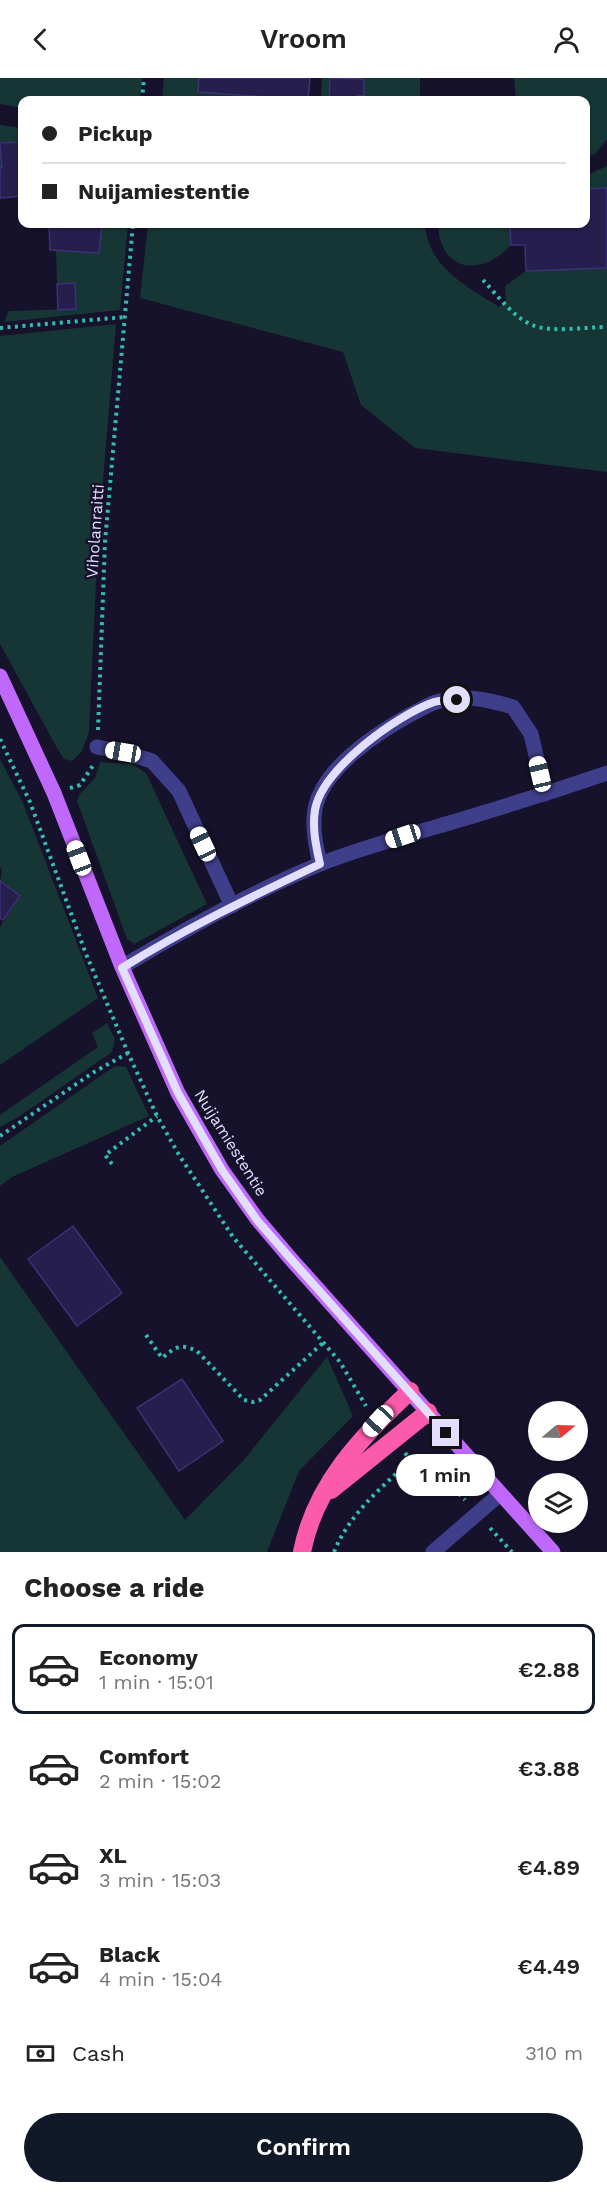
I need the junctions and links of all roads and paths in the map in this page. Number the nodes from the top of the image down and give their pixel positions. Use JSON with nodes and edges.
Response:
{"nodes":[{"id":1,"x":144,"y":78,"type":"edge"},
{"id":2,"x":142,"y":96,"type":"edge"},
{"id":3,"x":133,"y":228,"type":"edge"},
{"id":4,"x":483,"y":280,"type":"dead end"},
{"id":5,"x":125,"y":318,"type":"junction"},
{"id":6,"x":607,"y":327,"type":"edge"},
{"id":7,"x":0,"y":328,"type":"edge"},
{"id":8,"x":0,"y":676,"type":"edge"},
{"id":9,"x":97,"y":747,"type":"junction"},
{"id":10,"x":607,"y":773,"type":"edge"},
{"id":11,"x":54,"y":793,"type":"junction"},
{"id":12,"x":545,"y":794,"type":"junction"},
{"id":13,"x":30,"y":802,"type":"dead end"},
{"id":14,"x":320,"y":864,"type":"junction"},
{"id":15,"x":232,"y":906,"type":"junction"},
{"id":16,"x":122,"y":968,"type":"junction"},
{"id":17,"x":128,"y":1053,"type":"dead end"},
{"id":18,"x":157,"y":1116,"type":"dead end"},
{"id":19,"x":0,"y":1136,"type":"edge"},
{"id":20,"x":112,"y":1164,"type":"dead end"},
{"id":21,"x":146,"y":1335,"type":"dead end"},
{"id":22,"x":324,"y":1342,"type":"dead end"},
{"id":23,"x":410,"y":1391,"type":"junction"},
{"id":24,"x":428,"y":1412,"type":"junction"},
{"id":25,"x":411,"y":1460,"type":"dead end"},
{"id":26,"x":500,"y":1494,"type":"junction"},
{"id":27,"x":315,"y":1510,"type":"junction"},
{"id":28,"x":302,"y":1552,"type":"edge"},
{"id":29,"x":334,"y":1552,"type":"edge"},
{"id":30,"x":433,"y":1552,"type":"edge"},
{"id":31,"x":553,"y":1552,"type":"edge"}],
"edges":[{"from":1,"to":2,"type":"path"},
{"from":3,"to":5,"type":"path","name":"Viholanraitti"},
{"from":4,"to":6,"type":"path"},
{"from":5,"to":7,"type":"path"},
{"from":5,"to":9,"type":"path","name":"Viholanraitti"},
{"from":8,"to":11,"type":"main road","name":"Nuijamiestentie"},
{"from":9,"to":11,"type":"path","name":"Viholanraitti"},
{"from":9,"to":15,"type":"lane"},
{"from":10,"to":12,"type":"lane"},
{"from":11,"to":13,"type":"path","name":"Viholanraitti"},
{"from":11,"to":16,"type":"main road","name":"Nuijamiestentie"},
{"from":12,"to":14,"type":"lane"},
{"from":12,"to":14,"type":"lane"},
{"from":14,"to":15,"type":"lane"},
{"from":15,"to":16,"type":"lane"},
{"from":16,"to":23,"type":"main road","name":"Nuijamiestentie"},
{"from":17,"to":19,"type":"path"},
{"from":18,"to":20,"type":"path"},
{"from":21,"to":22,"type":"path"},
{"from":23,"to":24,"type":"main road","name":"Nuijamiestentie"},
{"from":23,"to":27,"type":"highway"},
{"from":24,"to":26,"type":"main road","name":"Nuijamiestentie"},
{"from":24,"to":27,"type":"highway"},
{"from":25,"to":29,"type":"path"},
{"from":26,"to":30,"type":"lane"},
{"from":26,"to":31,"type":"main road","name":"Nuijamiestentie"},
{"from":27,"to":28,"type":"highway"}]}
